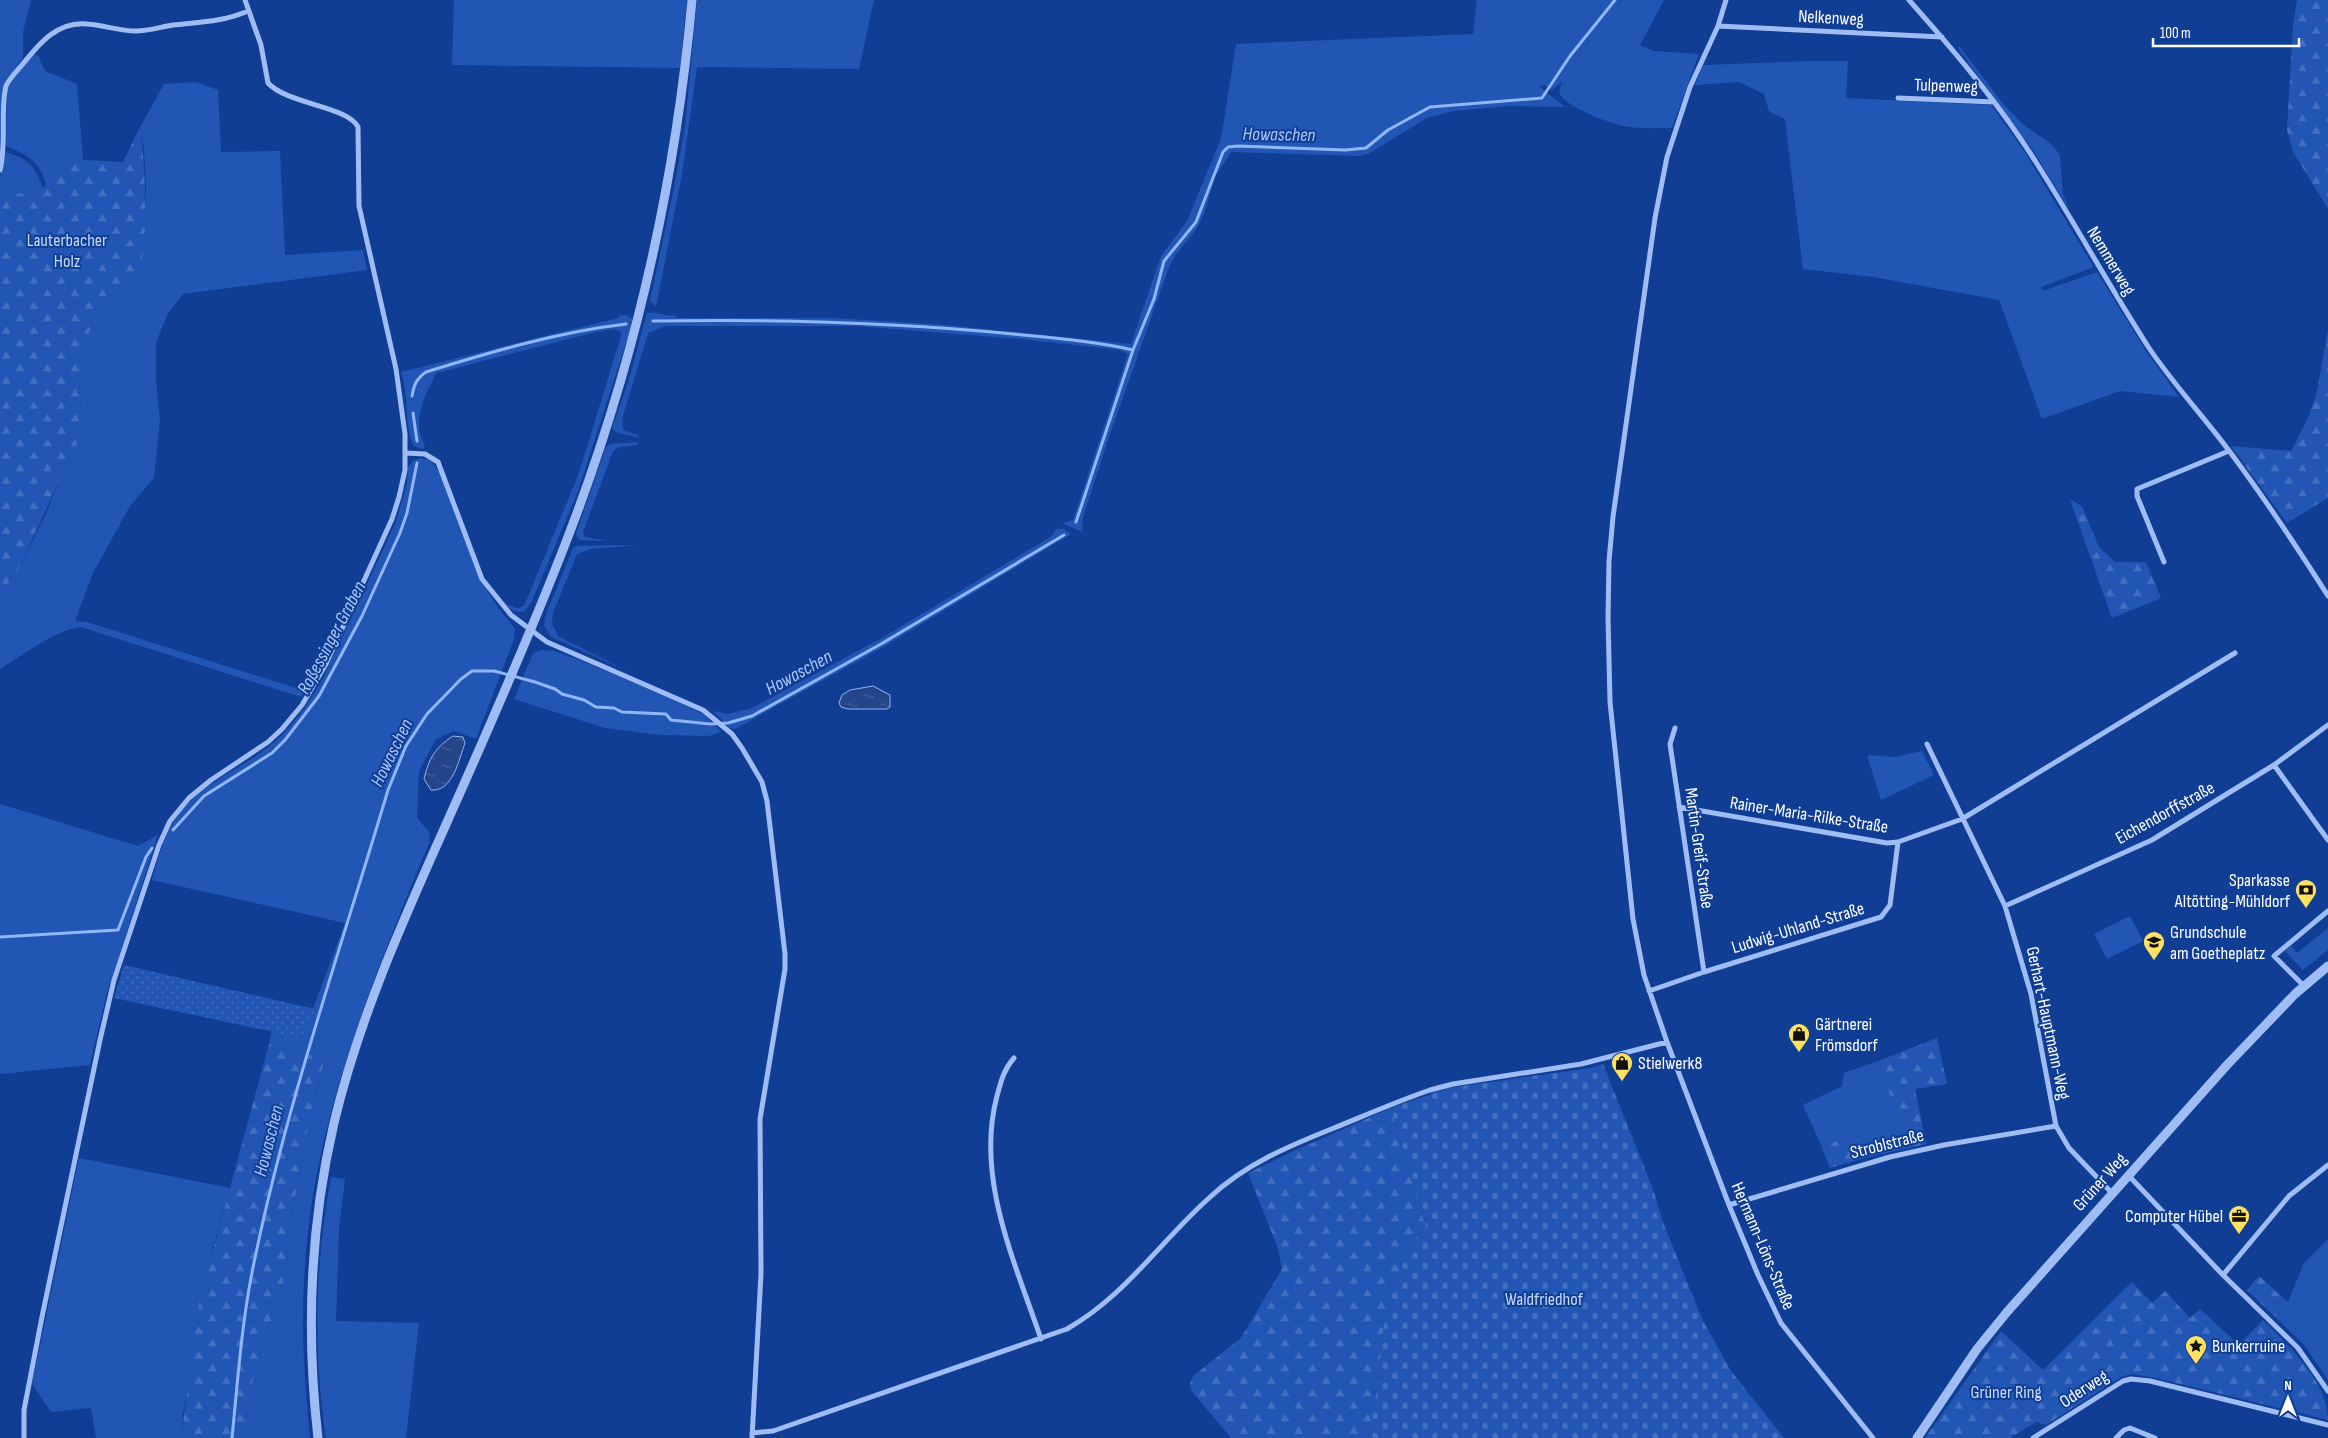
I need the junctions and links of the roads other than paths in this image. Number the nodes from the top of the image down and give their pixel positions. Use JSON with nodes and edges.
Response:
{"nodes":[{"id":1,"x":245,"y":0,"type":"edge"},
{"id":2,"x":692,"y":0,"type":"edge"},
{"id":3,"x":1726,"y":0,"type":"edge"},
{"id":4,"x":1910,"y":0,"type":"edge"},
{"id":5,"x":248,"y":11,"type":"junction"},
{"id":6,"x":1718,"y":26,"type":"junction"},
{"id":7,"x":1942,"y":37,"type":"junction"},
{"id":8,"x":1898,"y":98,"type":"dead end"},
{"id":9,"x":1994,"y":102,"type":"junction"},
{"id":10,"x":0,"y":170,"type":"edge"},
{"id":11,"x":2229,"y":451,"type":"junction"},
{"id":12,"x":406,"y":453,"type":"junction"},
{"id":13,"x":2164,"y":562,"type":"dead end"},
{"id":14,"x":2328,"y":596,"type":"edge"},
{"id":15,"x":530,"y":630,"type":"junction"},
{"id":16,"x":2235,"y":653,"type":"dead end"},
{"id":17,"x":2328,"y":725,"type":"edge"},
{"id":18,"x":1675,"y":728,"type":"dead end"},
{"id":19,"x":1927,"y":744,"type":"dead end"},
{"id":20,"x":2274,"y":765,"type":"junction"},
{"id":21,"x":1679,"y":807,"type":"junction"},
{"id":22,"x":1962,"y":819,"type":"junction"},
{"id":23,"x":2328,"y":840,"type":"edge"},
{"id":24,"x":1898,"y":842,"type":"junction"},
{"id":25,"x":2005,"y":906,"type":"junction"},
{"id":26,"x":2328,"y":911,"type":"edge"},
{"id":27,"x":2328,"y":966,"type":"edge"},
{"id":28,"x":1704,"y":972,"type":"junction"},
{"id":29,"x":2304,"y":986,"type":"junction"},
{"id":30,"x":1649,"y":992,"type":"junction"},
{"id":31,"x":1667,"y":1042,"type":"junction"},
{"id":32,"x":1014,"y":1058,"type":"dead end"},
{"id":33,"x":2056,"y":1126,"type":"junction"},
{"id":34,"x":2328,"y":1165,"type":"edge"},
{"id":35,"x":2128,"y":1176,"type":"junction"},
{"id":36,"x":2112,"y":1193,"type":"junction"},
{"id":37,"x":1729,"y":1205,"type":"junction"},
{"id":38,"x":2223,"y":1275,"type":"junction"},
{"id":39,"x":1041,"y":1339,"type":"junction"},
{"id":40,"x":2328,"y":1391,"type":"edge"},
{"id":41,"x":2328,"y":1425,"type":"edge"},
{"id":42,"x":752,"y":1435,"type":"edge"},
{"id":43,"x":24,"y":1438,"type":"edge"},
{"id":44,"x":318,"y":1438,"type":"edge"},
{"id":45,"x":1873,"y":1438,"type":"edge"},
{"id":46,"x":1917,"y":1438,"type":"edge"},
{"id":47,"x":2033,"y":1438,"type":"edge"},
{"id":48,"x":2116,"y":1438,"type":"edge"},
{"id":49,"x":2155,"y":1438,"type":"edge"}],
"edges":[{"from":1,"to":5,"type":"street"},
{"from":2,"to":15,"type":"street"},
{"from":3,"to":6,"type":"street","name":"Hermann-Löns-Straße"},
{"from":4,"to":7,"type":"street","name":"Nemmerweg"},
{"from":5,"to":10,"type":"street"},
{"from":5,"to":12,"type":"street"},
{"from":6,"to":7,"type":"street","name":"Nelkenweg"},
{"from":6,"to":30,"type":"street","name":"Hermann-Löns-Straße"},
{"from":7,"to":9,"type":"street","name":"Nemmerweg"},
{"from":8,"to":9,"type":"street","name":"Tulpenweg"},
{"from":9,"to":11,"type":"street","name":"Nemmerweg"},
{"from":11,"to":13,"type":"street"},
{"from":11,"to":14,"type":"street","name":"Nemmerweg"},
{"from":12,"to":15,"type":"street"},
{"from":12,"to":43,"type":"street"},
{"from":15,"to":42,"type":"street"},
{"from":15,"to":44,"type":"street"},
{"from":16,"to":22,"type":"street"},
{"from":17,"to":20,"type":"street","name":"Eichendorffstraße"},
{"from":18,"to":21,"type":"street","name":"Martin-Greif-Straße"},
{"from":19,"to":22,"type":"street","name":"Gerhart-Hauptmann-Weg"},
{"from":20,"to":23,"type":"street"},
{"from":20,"to":25,"type":"street","name":"Eichendorffstraße"},
{"from":21,"to":24,"type":"street","name":"Rainer-Maria-Rilke-Straße"},
{"from":21,"to":28,"type":"street","name":"Martin-Greif-Straße"},
{"from":22,"to":24,"type":"street","name":"Rainer-Maria-Rilke-Straße"},
{"from":22,"to":25,"type":"street","name":"Gerhart-Hauptmann-Weg"},
{"from":24,"to":28,"type":"street","name":"Ludwig-Uhland-Straße"},
{"from":25,"to":33,"type":"street","name":"Gerhart-Hauptmann-Weg"},
{"from":26,"to":29,"type":"street"},
{"from":27,"to":29,"type":"street","name":"Grüner Weg"},
{"from":28,"to":30,"type":"street","name":"Ludwig-Uhland-Straße"},
{"from":29,"to":35,"type":"street","name":"Grüner Weg"},
{"from":30,"to":31,"type":"street","name":"Hermann-Löns-Straße"},
{"from":31,"to":37,"type":"street","name":"Hermann-Löns-Straße"},
{"from":31,"to":39,"type":"street"},
{"from":32,"to":39,"type":"street"},
{"from":33,"to":36,"type":"street","name":"Gerhart-Hauptmann-Weg"},
{"from":33,"to":37,"type":"street","name":"Stroblstraße"},
{"from":34,"to":38,"type":"street"},
{"from":35,"to":36,"type":"street","name":"Grüner Weg"},
{"from":35,"to":38,"type":"street"},
{"from":36,"to":46,"type":"street","name":"Grüner Weg"},
{"from":37,"to":45,"type":"street","name":"Hermann-Löns-Straße"},
{"from":38,"to":40,"type":"street"},
{"from":39,"to":42,"type":"street"},
{"from":41,"to":47,"type":"street","name":"Oderweg"},
{"from":48,"to":49,"type":"street"}]}
